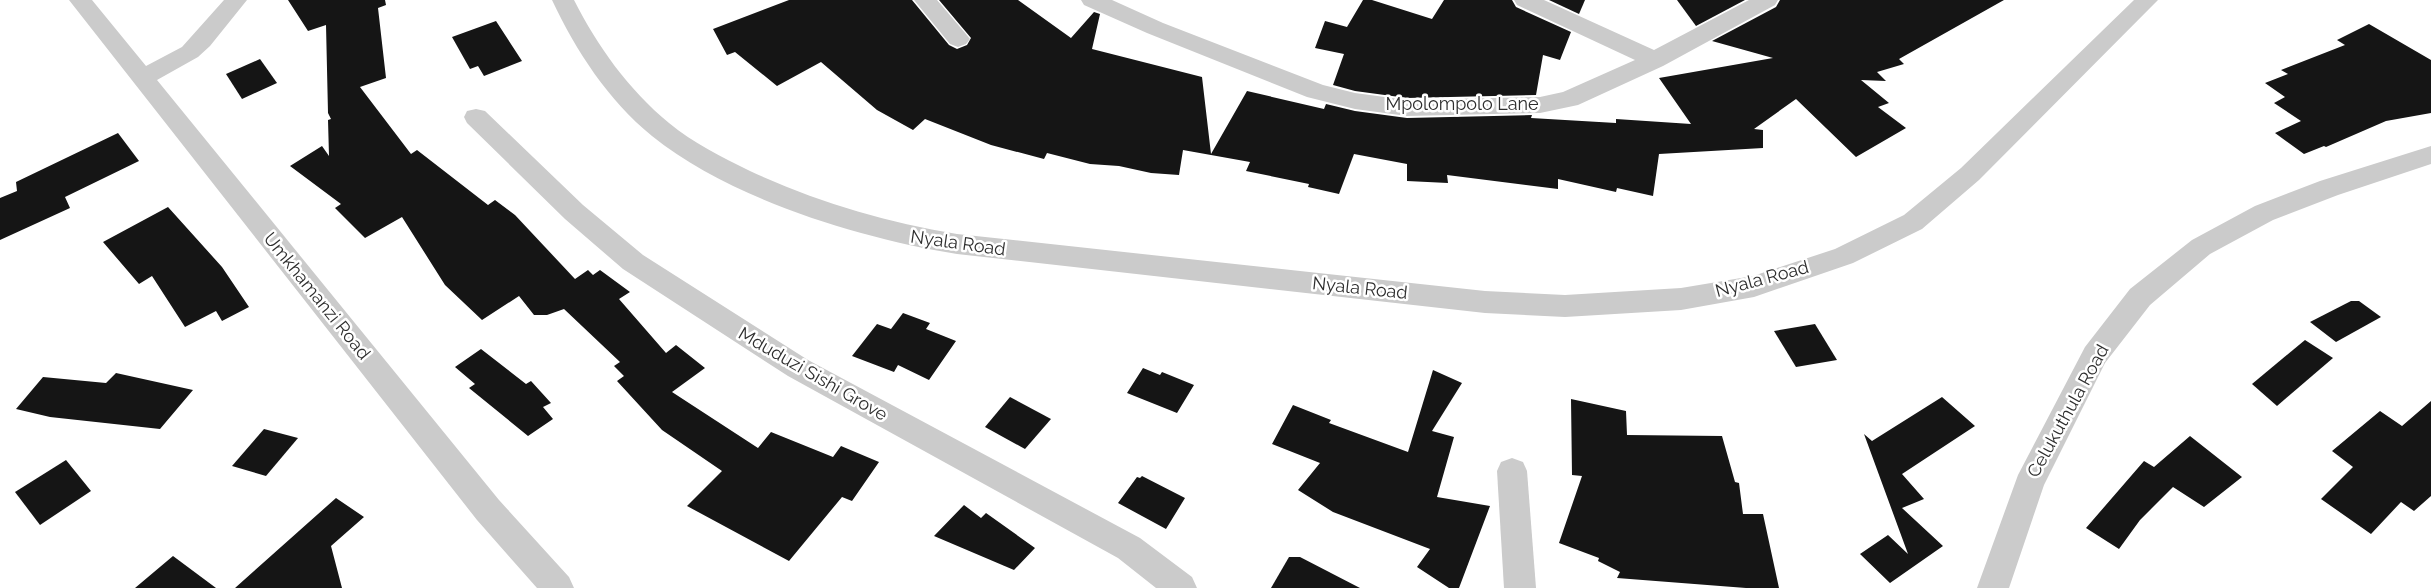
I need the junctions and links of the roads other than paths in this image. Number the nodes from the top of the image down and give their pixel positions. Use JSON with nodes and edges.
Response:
{"nodes":[{"id":1,"x":80,"y":0,"type":"edge"},
{"id":2,"x":236,"y":0,"type":"edge"},
{"id":3,"x":563,"y":0,"type":"edge"},
{"id":4,"x":924,"y":0,"type":"edge"},
{"id":5,"x":1092,"y":0,"type":"edge"},
{"id":6,"x":1525,"y":0,"type":"edge"},
{"id":7,"x":1767,"y":0,"type":"edge"},
{"id":8,"x":2147,"y":0,"type":"edge"},
{"id":9,"x":958,"y":39,"type":"dead end"},
{"id":10,"x":1655,"y":60,"type":"junction"},
{"id":11,"x":142,"y":78,"type":"junction"},
{"id":12,"x":476,"y":117,"type":"dead end"},
{"id":13,"x":2431,"y":155,"type":"edge"},
{"id":14,"x":1512,"y":471,"type":"dead end"},
{"id":15,"x":558,"y":588,"type":"edge"},
{"id":16,"x":1181,"y":588,"type":"edge"},
{"id":17,"x":1520,"y":588,"type":"edge"},
{"id":18,"x":1993,"y":588,"type":"edge"}],
"edges":[{"from":1,"to":11,"type":"street","name":"Umkhamanzi Road"},
{"from":2,"to":11,"type":"street"},
{"from":3,"to":8,"type":"street","name":"Nyala Road"},
{"from":4,"to":9,"type":"street"},
{"from":5,"to":10,"type":"street","name":"Mpolompolo Lane"},
{"from":6,"to":10,"type":"street"},
{"from":7,"to":10,"type":"street","name":"Mpolompolo Lane"},
{"from":11,"to":15,"type":"street","name":"Umkhamanzi Road"},
{"from":12,"to":16,"type":"street","name":"Mduduzi Sishi Grove"},
{"from":13,"to":18,"type":"street","name":"Celukuthula Road"},
{"from":14,"to":17,"type":"street"}]}
